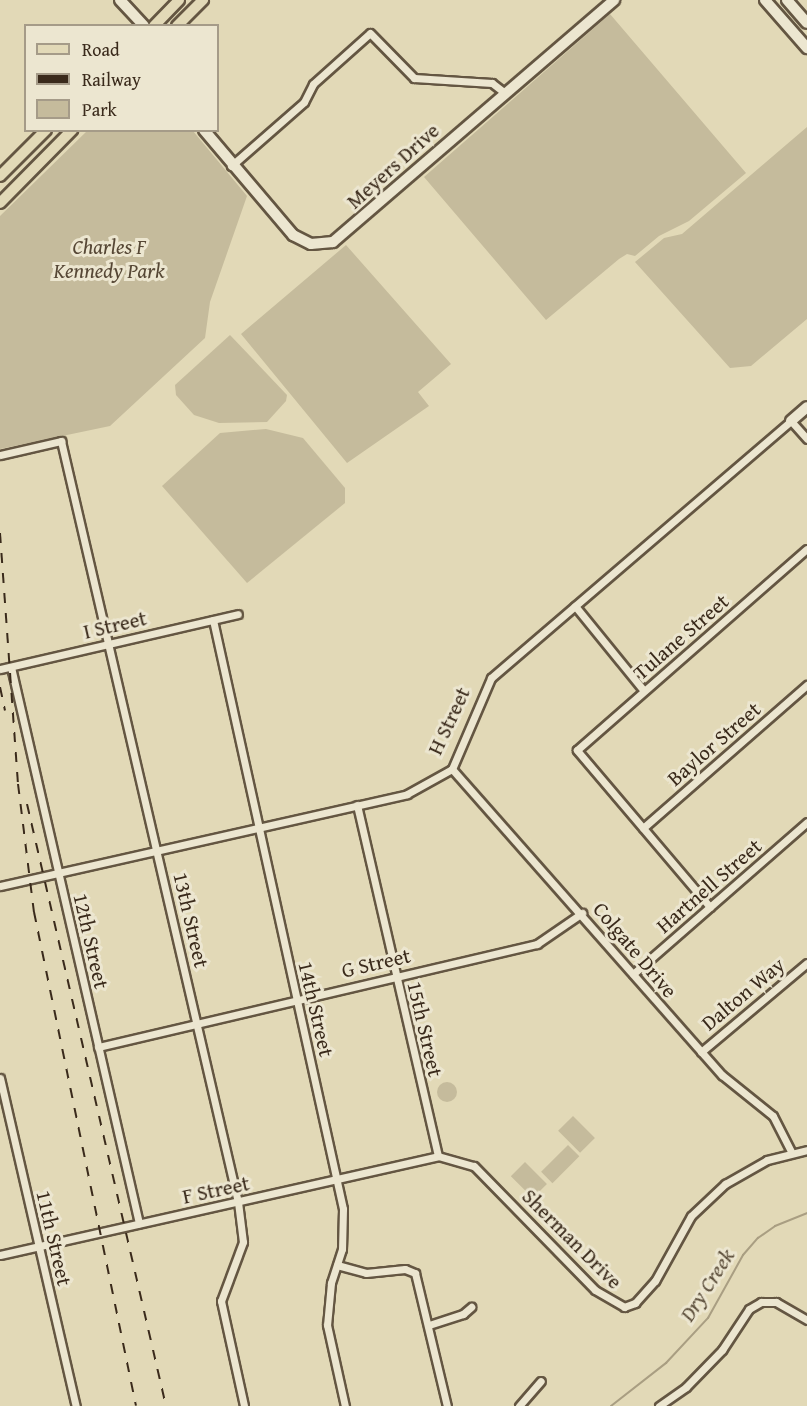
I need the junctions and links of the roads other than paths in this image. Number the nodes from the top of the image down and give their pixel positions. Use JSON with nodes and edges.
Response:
{"nodes":[{"id":1,"x":120,"y":0,"type":"edge"},
{"id":2,"x":179,"y":0,"type":"edge"},
{"id":3,"x":203,"y":0,"type":"edge"},
{"id":4,"x":614,"y":0,"type":"edge"},
{"id":5,"x":765,"y":0,"type":"edge"},
{"id":6,"x":787,"y":0,"type":"edge"},
{"id":7,"x":807,"y":23,"type":"edge"},
{"id":8,"x":142,"y":24,"type":"edge"},
{"id":9,"x":156,"y":24,"type":"edge"},
{"id":10,"x":179,"y":24,"type":"edge"},
{"id":11,"x":807,"y":48,"type":"edge"},
{"id":12,"x":504,"y":93,"type":"junction"},
{"id":13,"x":44,"y":132,"type":"edge"},
{"id":14,"x":70,"y":132,"type":"edge"},
{"id":15,"x":206,"y":132,"type":"edge"},
{"id":16,"x":231,"y":166,"type":"junction"},
{"id":17,"x":0,"y":176,"type":"edge"},
{"id":18,"x":0,"y":203,"type":"edge"},
{"id":19,"x":807,"y":407,"type":"edge"},
{"id":20,"x":791,"y":421,"type":"junction"},
{"id":21,"x":807,"y":439,"type":"edge"},
{"id":22,"x":0,"y":455,"type":"edge"},
{"id":23,"x":807,"y":549,"type":"edge"},
{"id":24,"x":575,"y":606,"type":"junction"},
{"id":25,"x":238,"y":614,"type":"dead end"},
{"id":26,"x":213,"y":620,"type":"junction"},
{"id":27,"x":110,"y":643,"type":"junction"},
{"id":28,"x":11,"y":667,"type":"junction"},
{"id":29,"x":0,"y":669,"type":"edge"},
{"id":30,"x":807,"y":685,"type":"edge"},
{"id":31,"x":644,"y":691,"type":"junction"},
{"id":32,"x":452,"y":769,"type":"junction"},
{"id":33,"x":357,"y":805,"type":"junction"},
{"id":34,"x":807,"y":822,"type":"edge"},
{"id":35,"x":258,"y":827,"type":"junction"},
{"id":36,"x":644,"y":828,"type":"junction"},
{"id":37,"x":157,"y":849,"type":"junction"},
{"id":38,"x":59,"y":872,"type":"junction"},
{"id":39,"x":0,"y":886,"type":"edge"},
{"id":40,"x":710,"y":907,"type":"junction"},
{"id":41,"x":582,"y":913,"type":"junction"},
{"id":42,"x":807,"y":963,"type":"edge"},
{"id":43,"x":633,"y":974,"type":"junction"},
{"id":44,"x":396,"y":976,"type":"junction"},
{"id":45,"x":296,"y":998,"type":"junction"},
{"id":46,"x":198,"y":1023,"type":"junction"},
{"id":47,"x":98,"y":1047,"type":"junction"},
{"id":48,"x":701,"y":1052,"type":"junction"},
{"id":49,"x":0,"y":1078,"type":"edge"},
{"id":50,"x":807,"y":1150,"type":"edge"},
{"id":51,"x":792,"y":1151,"type":"junction"},
{"id":52,"x":438,"y":1156,"type":"junction"},
{"id":53,"x":338,"y":1180,"type":"junction"},
{"id":54,"x":238,"y":1202,"type":"junction"},
{"id":55,"x":139,"y":1223,"type":"junction"},
{"id":56,"x":39,"y":1246,"type":"junction"},
{"id":57,"x":0,"y":1255,"type":"edge"},
{"id":58,"x":337,"y":1265,"type":"junction"},
{"id":59,"x":471,"y":1307,"type":"dead end"},
{"id":60,"x":807,"y":1320,"type":"edge"},
{"id":61,"x":429,"y":1325,"type":"junction"},
{"id":62,"x":541,"y":1381,"type":"dead end"},
{"id":63,"x":76,"y":1406,"type":"edge"},
{"id":64,"x":244,"y":1406,"type":"edge"},
{"id":65,"x":345,"y":1406,"type":"edge"},
{"id":66,"x":447,"y":1406,"type":"edge"},
{"id":67,"x":519,"y":1406,"type":"edge"},
{"id":68,"x":659,"y":1406,"type":"edge"}],
"edges":[{"from":1,"to":8,"type":"street"},
{"from":2,"to":9,"type":"main road"},
{"from":3,"to":10,"type":"main road"},
{"from":4,"to":12,"type":"street","name":"Meyers Drive"},
{"from":5,"to":11,"type":"street"},
{"from":6,"to":7,"type":"street"},
{"from":12,"to":16,"type":"street"},
{"from":12,"to":16,"type":"street","name":"Meyers Drive"},
{"from":13,"to":17,"type":"main road"},
{"from":14,"to":18,"type":"main road"},
{"from":15,"to":16,"type":"street","name":"Meyers Drive"},
{"from":19,"to":20,"type":"street","name":"H Street"},
{"from":20,"to":21,"type":"street"},
{"from":20,"to":24,"type":"street","name":"H Street"},
{"from":22,"to":27,"type":"street","name":"13th Street"},
{"from":23,"to":31,"type":"street","name":"Tulane Street"},
{"from":24,"to":31,"type":"street"},
{"from":24,"to":32,"type":"street","name":"H Street"},
{"from":25,"to":26,"type":"street","name":"I Street"},
{"from":26,"to":27,"type":"street","name":"I Street"},
{"from":26,"to":35,"type":"street","name":"14th Street"},
{"from":27,"to":28,"type":"street","name":"I Street"},
{"from":27,"to":37,"type":"street","name":"13th Street"},
{"from":28,"to":29,"type":"street","name":"I Street"},
{"from":28,"to":38,"type":"street","name":"12th Street"},
{"from":30,"to":36,"type":"street","name":"Baylor Street"},
{"from":31,"to":36,"type":"street","name":"Tulane Street"},
{"from":32,"to":33,"type":"street","name":"H Street"},
{"from":32,"to":41,"type":"street","name":"Colgate Drive"},
{"from":33,"to":35,"type":"street","name":"H Street"},
{"from":33,"to":44,"type":"street","name":"15th Street"},
{"from":34,"to":40,"type":"street","name":"Hartnell Street"},
{"from":35,"to":37,"type":"street","name":"H Street"},
{"from":35,"to":45,"type":"street","name":"14th Street"},
{"from":36,"to":40,"type":"street"},
{"from":37,"to":38,"type":"street","name":"H Street"},
{"from":37,"to":46,"type":"street","name":"13th Street"},
{"from":38,"to":39,"type":"street","name":"H Street"},
{"from":38,"to":47,"type":"street","name":"12th Street"},
{"from":40,"to":43,"type":"street","name":"Hartnell Street"},
{"from":41,"to":43,"type":"street","name":"Colgate Drive"},
{"from":41,"to":44,"type":"street","name":"G Street"},
{"from":42,"to":48,"type":"street","name":"Dalton Way"},
{"from":43,"to":48,"type":"street","name":"Colgate Drive"},
{"from":44,"to":45,"type":"street","name":"G Street"},
{"from":44,"to":52,"type":"street","name":"15th Street"},
{"from":45,"to":46,"type":"street","name":"G Street"},
{"from":45,"to":53,"type":"street","name":"14th Street"},
{"from":46,"to":47,"type":"street","name":"G Street"},
{"from":46,"to":54,"type":"street","name":"13th Street"},
{"from":47,"to":55,"type":"street","name":"12th Street"},
{"from":48,"to":51,"type":"street","name":"Colgate Drive"},
{"from":49,"to":56,"type":"street","name":"11th Street"},
{"from":50,"to":51,"type":"street","name":"Sherman Drive"},
{"from":51,"to":52,"type":"street","name":"Sherman Drive"},
{"from":52,"to":53,"type":"street","name":"F Street"},
{"from":53,"to":54,"type":"street","name":"F Street"},
{"from":53,"to":58,"type":"street","name":"14th Street"},
{"from":54,"to":55,"type":"street","name":"F Street"},
{"from":54,"to":64,"type":"street","name":"13th Street"},
{"from":55,"to":56,"type":"street","name":"F Street"},
{"from":56,"to":57,"type":"street","name":"F Street"},
{"from":56,"to":63,"type":"street","name":"11th Street"},
{"from":58,"to":61,"type":"street"},
{"from":58,"to":65,"type":"street","name":"14th Street"},
{"from":59,"to":61,"type":"street"},
{"from":60,"to":68,"type":"street"},
{"from":61,"to":66,"type":"street"},
{"from":62,"to":67,"type":"street"}]}
